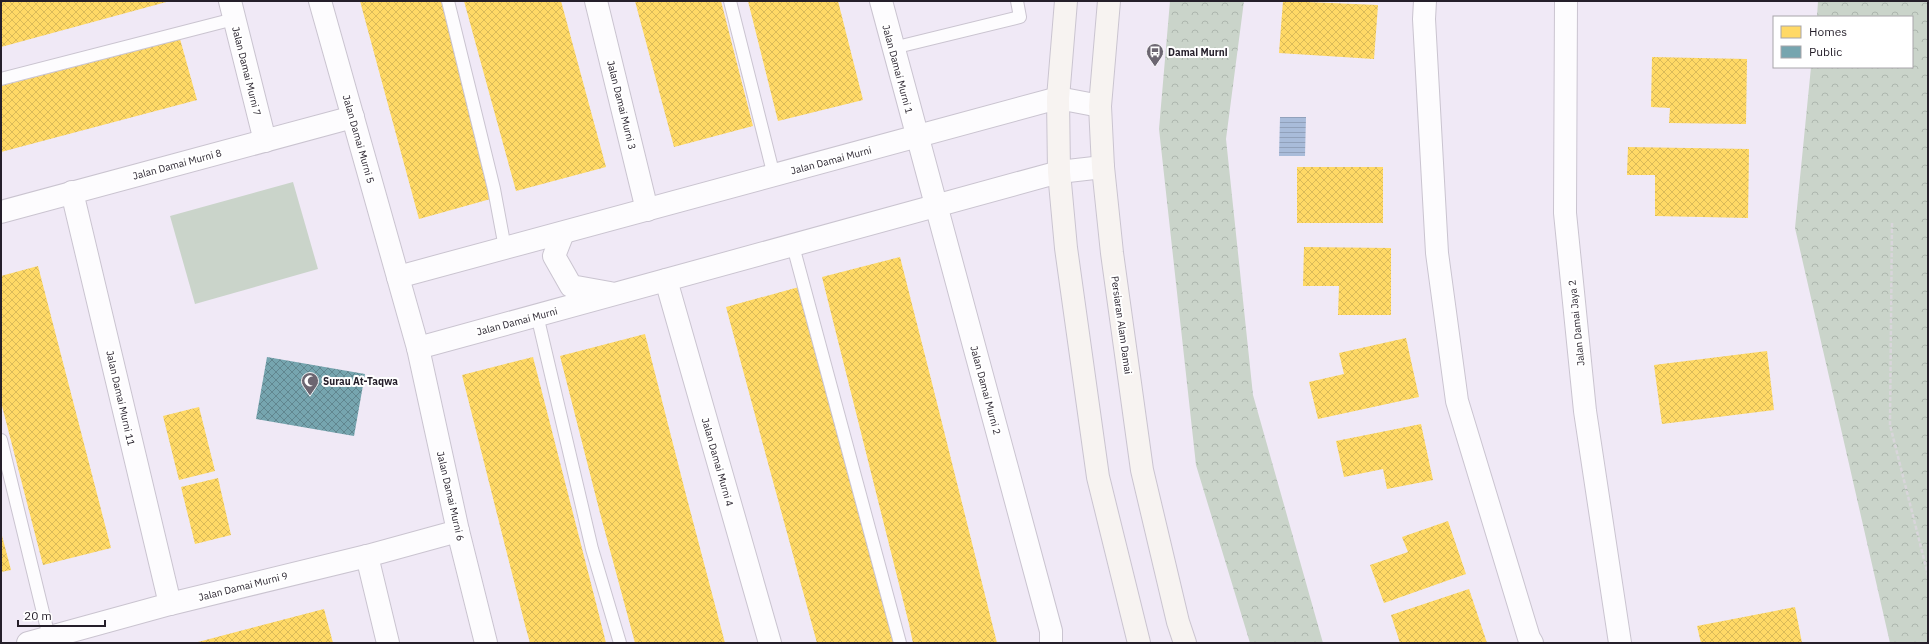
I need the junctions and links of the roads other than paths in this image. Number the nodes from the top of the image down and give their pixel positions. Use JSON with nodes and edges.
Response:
{"nodes":[{"id":1,"x":320,"y":1,"type":"edge"},
{"id":2,"x":448,"y":1,"type":"edge"},
{"id":3,"x":596,"y":1,"type":"edge"},
{"id":4,"x":730,"y":1,"type":"edge"},
{"id":5,"x":881,"y":1,"type":"edge"},
{"id":6,"x":1017,"y":1,"type":"edge"},
{"id":7,"x":1066,"y":1,"type":"edge"},
{"id":8,"x":1109,"y":1,"type":"edge"},
{"id":9,"x":1425,"y":1,"type":"edge"},
{"id":10,"x":1566,"y":1,"type":"edge"},
{"id":11,"x":232,"y":10,"type":"edge"},
{"id":12,"x":893,"y":48,"type":"junction"},
{"id":13,"x":1,"y":79,"type":"edge"},
{"id":14,"x":1058,"y":98,"type":"junction"},
{"id":15,"x":1100,"y":106,"type":"junction"},
{"id":16,"x":353,"y":117,"type":"junction"},
{"id":17,"x":916,"y":137,"type":"junction"},
{"id":18,"x":265,"y":141,"type":"junction"},
{"id":19,"x":1103,"y":167,"type":"junction"},
{"id":20,"x":1059,"y":172,"type":"junction"},
{"id":21,"x":774,"y":176,"type":"junction"},
{"id":22,"x":72,"y":192,"type":"junction"},
{"id":23,"x":936,"y":207,"type":"junction"},
{"id":24,"x":647,"y":210,"type":"junction"},
{"id":25,"x":1,"y":212,"type":"edge"},
{"id":26,"x":563,"y":233,"type":"junction"},
{"id":27,"x":793,"y":246,"type":"junction"},
{"id":28,"x":505,"y":248,"type":"junction"},
{"id":29,"x":398,"y":277,"type":"junction"},
{"id":30,"x":666,"y":280,"type":"junction"},
{"id":31,"x":615,"y":294,"type":"junction"},
{"id":32,"x":537,"y":315,"type":"junction"},
{"id":33,"x":418,"y":348,"type":"junction"},
{"id":34,"x":1,"y":440,"type":"edge"},
{"id":35,"x":458,"y":531,"type":"junction"},
{"id":36,"x":367,"y":556,"type":"junction"},
{"id":37,"x":170,"y":604,"type":"junction"},
{"id":38,"x":49,"y":637,"type":"junction"},
{"id":39,"x":28,"y":643,"type":"edge"},
{"id":40,"x":388,"y":643,"type":"edge"},
{"id":41,"x":486,"y":643,"type":"edge"},
{"id":42,"x":620,"y":643,"type":"edge"},
{"id":43,"x":770,"y":643,"type":"edge"},
{"id":44,"x":900,"y":643,"type":"edge"},
{"id":45,"x":1051,"y":643,"type":"edge"},
{"id":46,"x":1139,"y":643,"type":"edge"},
{"id":47,"x":1185,"y":643,"type":"edge"},
{"id":48,"x":1532,"y":643,"type":"edge"},
{"id":49,"x":1620,"y":643,"type":"edge"}],
"edges":[{"from":1,"to":16,"type":"street","name":"Jalan Damai Murni 5"},
{"from":2,"to":28,"type":"lane"},
{"from":3,"to":24,"type":"street","name":"Jalan Damai Murni 3"},
{"from":4,"to":21,"type":"lane"},
{"from":5,"to":12,"type":"street","name":"Jalan Damai Murni 1"},
{"from":6,"to":12,"type":"lane"},
{"from":7,"to":14,"type":"street"},
{"from":8,"to":15,"type":"street","name":"Persiaran Alam Damai"},
{"from":9,"to":48,"type":"street"},
{"from":10,"to":49,"type":"street","name":"Jalan Damai Jaya 2"},
{"from":11,"to":13,"type":"lane"},
{"from":11,"to":18,"type":"street","name":"Jalan Damai Murni 7"},
{"from":12,"to":17,"type":"street","name":"Jalan Damai Murni 1"},
{"from":14,"to":15,"type":"street","name":"Jalan Damai Murni"},
{"from":14,"to":17,"type":"street","name":"Jalan Damai Murni"},
{"from":14,"to":20,"type":"street"},
{"from":15,"to":19,"type":"street","name":"Persiaran Alam Damai"},
{"from":16,"to":18,"type":"street","name":"Jalan Damai Murni 8"},
{"from":16,"to":29,"type":"street","name":"Jalan Damai Murni 5"},
{"from":17,"to":21,"type":"street","name":"Jalan Damai Murni"},
{"from":17,"to":23,"type":"street","name":"Jalan Damai Murni 2"},
{"from":18,"to":22,"type":"street","name":"Jalan Damai Murni 8"},
{"from":19,"to":20,"type":"street","name":"Jalan Damai Murni"},
{"from":19,"to":47,"type":"street","name":"Persiaran Alam Damai"},
{"from":20,"to":23,"type":"street","name":"Jalan Damai Murni"},
{"from":20,"to":46,"type":"street"},
{"from":21,"to":24,"type":"street","name":"Jalan Damai Murni"},
{"from":22,"to":25,"type":"street","name":"Jalan Damai Murni 8"},
{"from":22,"to":37,"type":"street","name":"Jalan Damai Murni 11"},
{"from":23,"to":27,"type":"street","name":"Jalan Damai Murni"},
{"from":23,"to":45,"type":"street","name":"Jalan Damai Murni 2"},
{"from":24,"to":26,"type":"street","name":"Jalan Damai Murni"},
{"from":26,"to":28,"type":"street","name":"Jalan Damai Murni"},
{"from":26,"to":31,"type":"street","name":"Jalan Damai Murni"},
{"from":27,"to":30,"type":"street","name":"Jalan Damai Murni"},
{"from":27,"to":44,"type":"lane"},
{"from":28,"to":29,"type":"street","name":"Jalan Damai Murni"},
{"from":29,"to":33,"type":"street","name":"Jalan Damai Murni 5"},
{"from":30,"to":31,"type":"street","name":"Jalan Damai Murni"},
{"from":30,"to":43,"type":"street","name":"Jalan Damai Murni 4"},
{"from":31,"to":32,"type":"street","name":"Jalan Damai Murni"},
{"from":32,"to":33,"type":"street","name":"Jalan Damai Murni"},
{"from":32,"to":42,"type":"lane"},
{"from":33,"to":35,"type":"street","name":"Jalan Damai Murni 6"},
{"from":34,"to":38,"type":"lane"},
{"from":35,"to":36,"type":"street","name":"Jalan Damai Murni 9"},
{"from":35,"to":41,"type":"street","name":"Jalan Damai Murni 6"},
{"from":36,"to":37,"type":"street","name":"Jalan Damai Murni 9"},
{"from":36,"to":40,"type":"street"},
{"from":37,"to":38,"type":"street","name":"Jalan Damai Murni 9"},
{"from":38,"to":39,"type":"street","name":"Jalan Damai Murni 9"}]}
